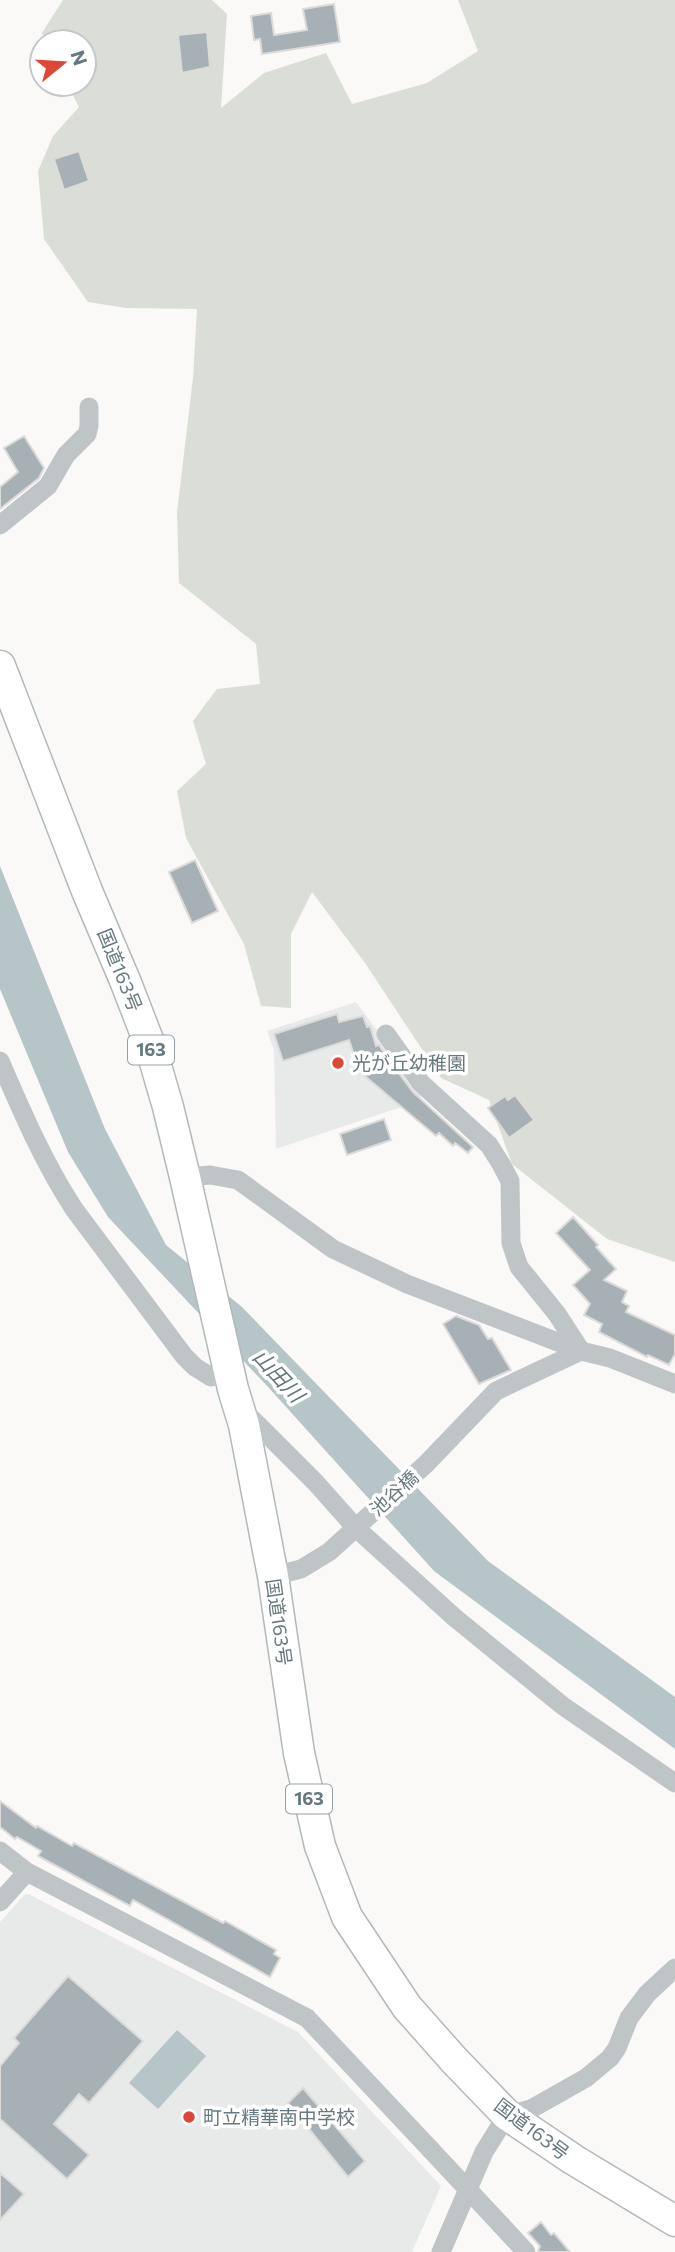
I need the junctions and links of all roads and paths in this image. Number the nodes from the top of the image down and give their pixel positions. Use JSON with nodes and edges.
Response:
{"nodes":[{"id":1,"x":89,"y":407,"type":"dead end"},
{"id":2,"x":0,"y":525,"type":"edge"},
{"id":3,"x":0,"y":666,"type":"edge"},
{"id":4,"x":0,"y":722,"type":"edge"},
{"id":5,"x":87,"y":891,"type":"junction"},
{"id":6,"x":386,"y":1034,"type":"dead end"},
{"id":7,"x":0,"y":1061,"type":"edge"},
{"id":8,"x":185,"y":1177,"type":"junction"},
{"id":9,"x":581,"y":1351,"type":"junction"},
{"id":10,"x":222,"y":1383,"type":"junction"},
{"id":11,"x":675,"y":1384,"type":"edge"},
{"id":12,"x":252,"y":1419,"type":"dead end"},
{"id":13,"x":359,"y":1525,"type":"junction"},
{"id":14,"x":273,"y":1576,"type":"junction"},
{"id":15,"x":675,"y":1783,"type":"edge"},
{"id":16,"x":0,"y":1851,"type":"edge"},
{"id":17,"x":27,"y":1872,"type":"junction"},
{"id":18,"x":0,"y":1902,"type":"edge"},
{"id":19,"x":675,"y":1968,"type":"edge"},
{"id":20,"x":507,"y":2115,"type":"junction"},
{"id":21,"x":675,"y":2221,"type":"edge"},
{"id":22,"x":442,"y":2252,"type":"edge"},
{"id":23,"x":526,"y":2252,"type":"edge"}],
"edges":[{"from":1,"to":2,"type":"street"},
{"from":3,"to":5,"type":"highway","name":"国道163号","number":"163"},
{"from":4,"to":5,"type":"highway","name":"国道163号","number":"163"},
{"from":5,"to":8,"type":"highway","name":"国道163号","number":"163"},
{"from":6,"to":9,"type":"street"},
{"from":7,"to":10,"type":"street"},
{"from":8,"to":9,"type":"street"},
{"from":8,"to":10,"type":"highway","name":"国道163号","number":"163"},
{"from":9,"to":11,"type":"street"},
{"from":9,"to":13,"type":"street","name":"池谷橋"},
{"from":10,"to":14,"type":"highway","name":"国道163号","number":"163"},
{"from":12,"to":13,"type":"street"},
{"from":13,"to":14,"type":"street","name":"池谷橋"},
{"from":13,"to":15,"type":"street"},
{"from":14,"to":20,"type":"highway","name":"国道163号","number":"163"},
{"from":16,"to":17,"type":"street"},
{"from":17,"to":18,"type":"street"},
{"from":17,"to":23,"type":"street","bridge":true},
{"from":19,"to":20,"type":"street"},
{"from":20,"to":21,"type":"highway","name":"国道163号","number":"163"},
{"from":20,"to":22,"type":"street"}]}
